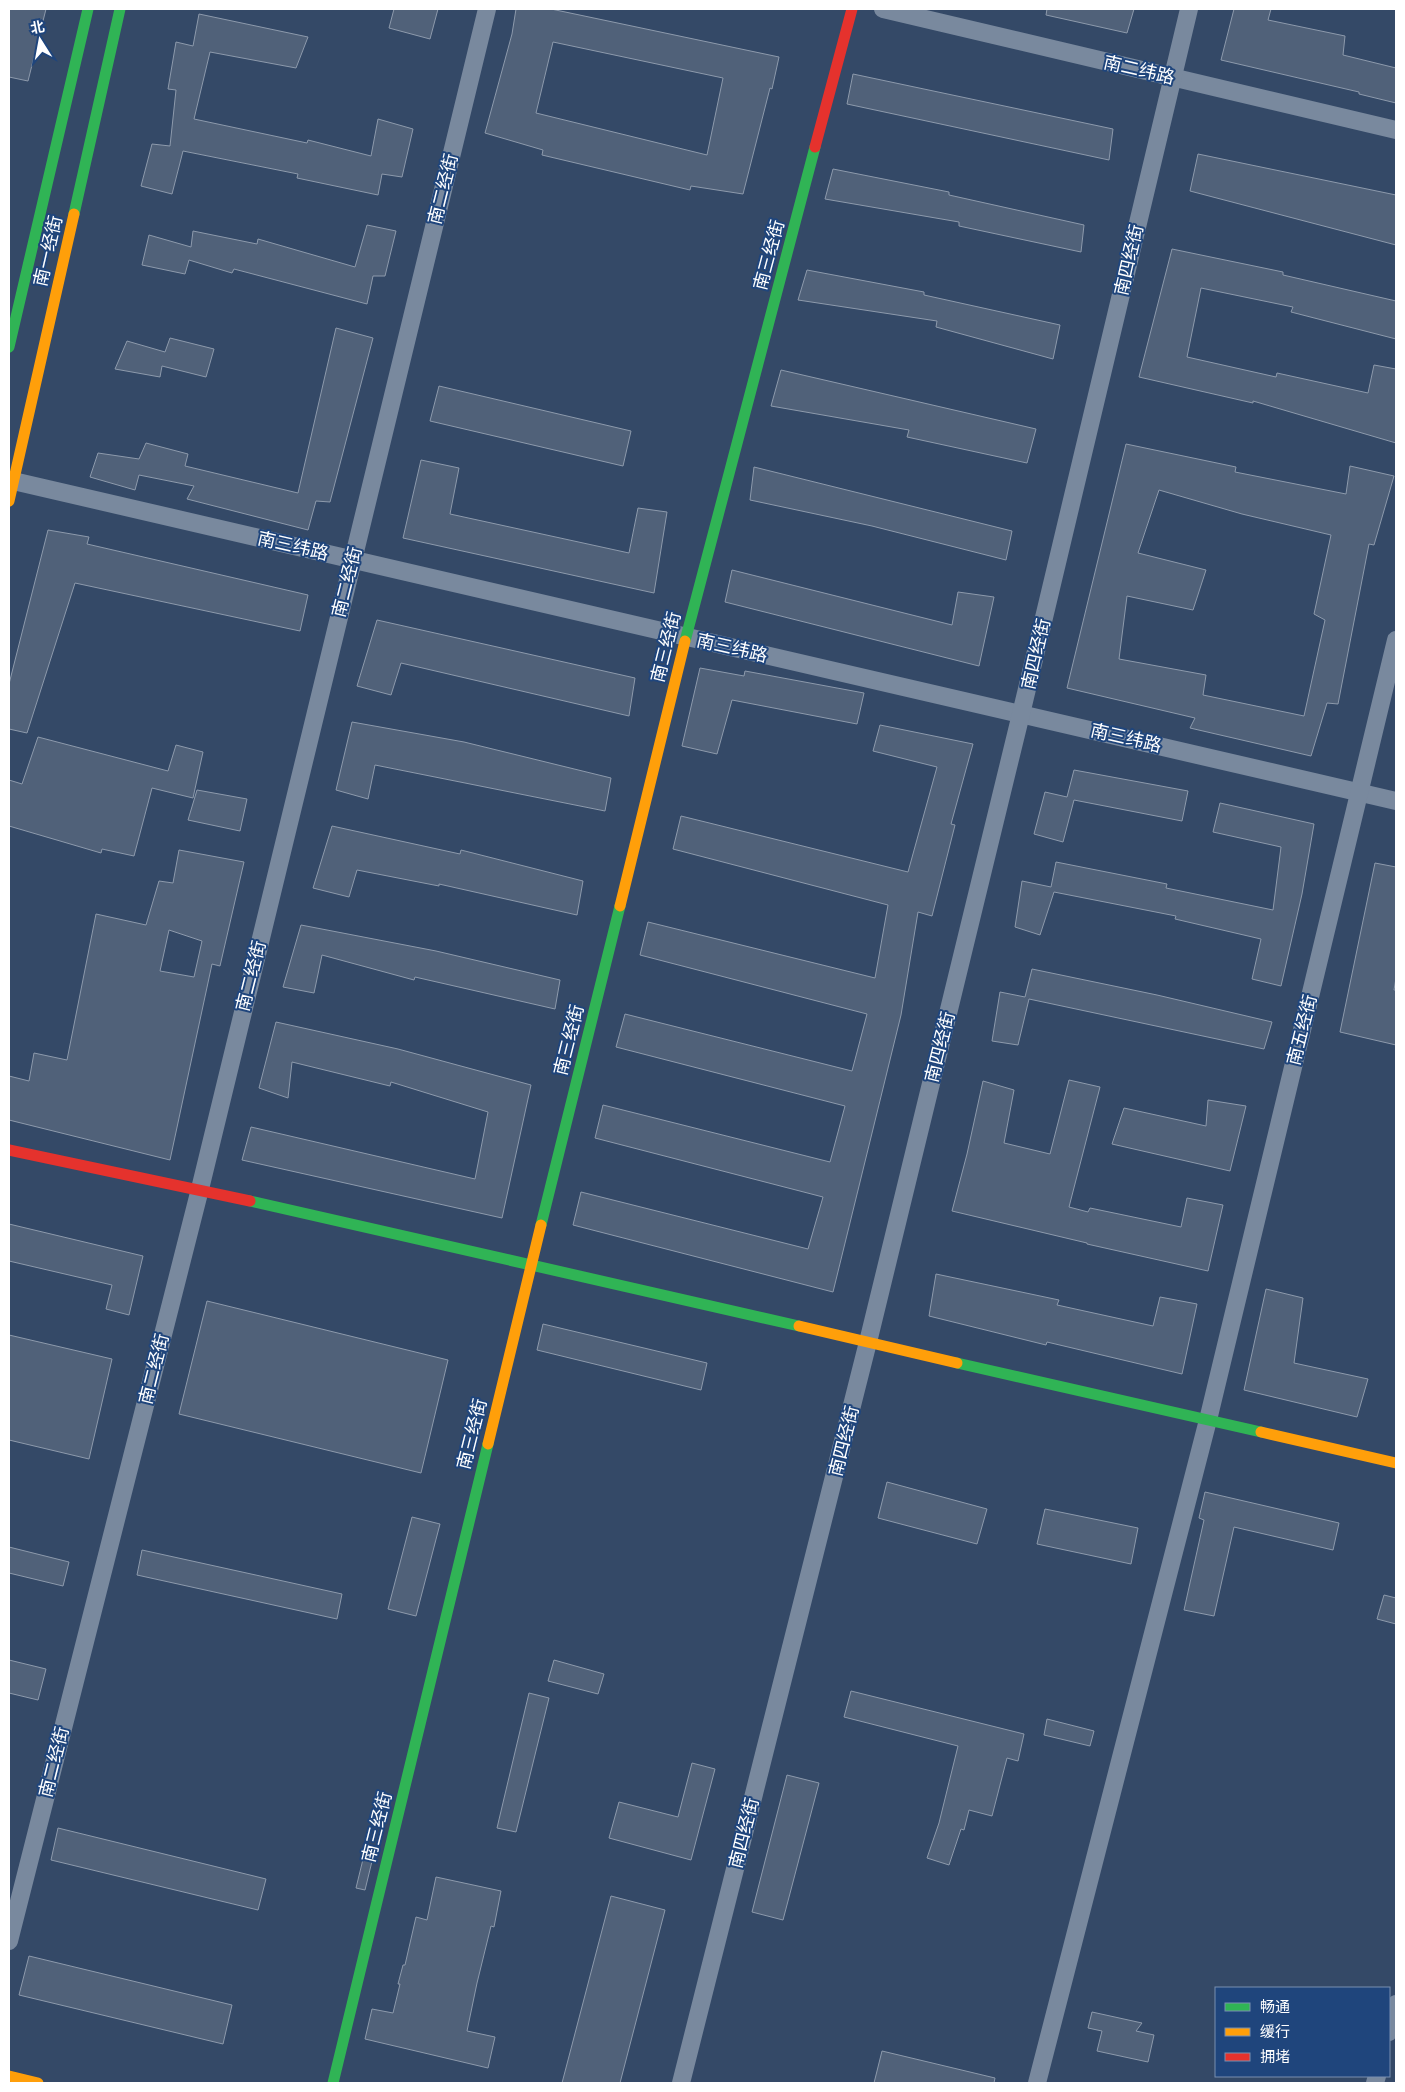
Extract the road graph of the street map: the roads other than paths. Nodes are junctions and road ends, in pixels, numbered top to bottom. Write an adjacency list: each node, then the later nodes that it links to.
1 (88, 9): 9 (main road, 南一经街)
2 (120, 9): 10 (main road, 南一经街)
3 (487, 9): 12 (street, 南二经街)
4 (852, 9): 13 (main road, 南三经街)
5 (883, 9): 7 (street, 南二纬路)
6 (1189, 9): 7 (street, 南四经街)
7 (1172, 78): 8 (street, 南二纬路); 15 (street, 南四经街)
8 (1396, 130)
9 (9, 347)
10 (11, 481): 11 (main road, 南一经街); 12 (street, 南三纬路)
11 (9, 501)
12 (353, 560): 13 (street, 南三纬路); 19 (street, 南二经街)
13 (686, 637): 15 (street, 南三纬路); 20 (main road, 南三经街)
14 (1396, 640): 16 (street, 南五经街)
15 (1021, 714): 16 (street, 南三纬路); 21 (street, 南四经街)
16 (1360, 792): 17 (street, 南三纬路); 22 (street, 南五经街)
17 (1396, 801)
18 (9, 1150): 19 (main road)
19 (200, 1189): 20 (main road); 24 (street, 南二经街)
20 (531, 1265): 21 (main road); 29 (main road, 南三经街)
21 (868, 1342): 22 (main road); 30 (street, 南四经街)
22 (1208, 1420): 23 (main road); 31 (street, 南五经街)
23 (1396, 1463)
24 (9, 1941)
25 (1396, 2004): 26 (street)
26 (1390, 2028)
27 (9, 2076): 28 (main road)
28 (38, 2083)
29 (333, 2083)
30 (681, 2083)
31 (1037, 2083)

